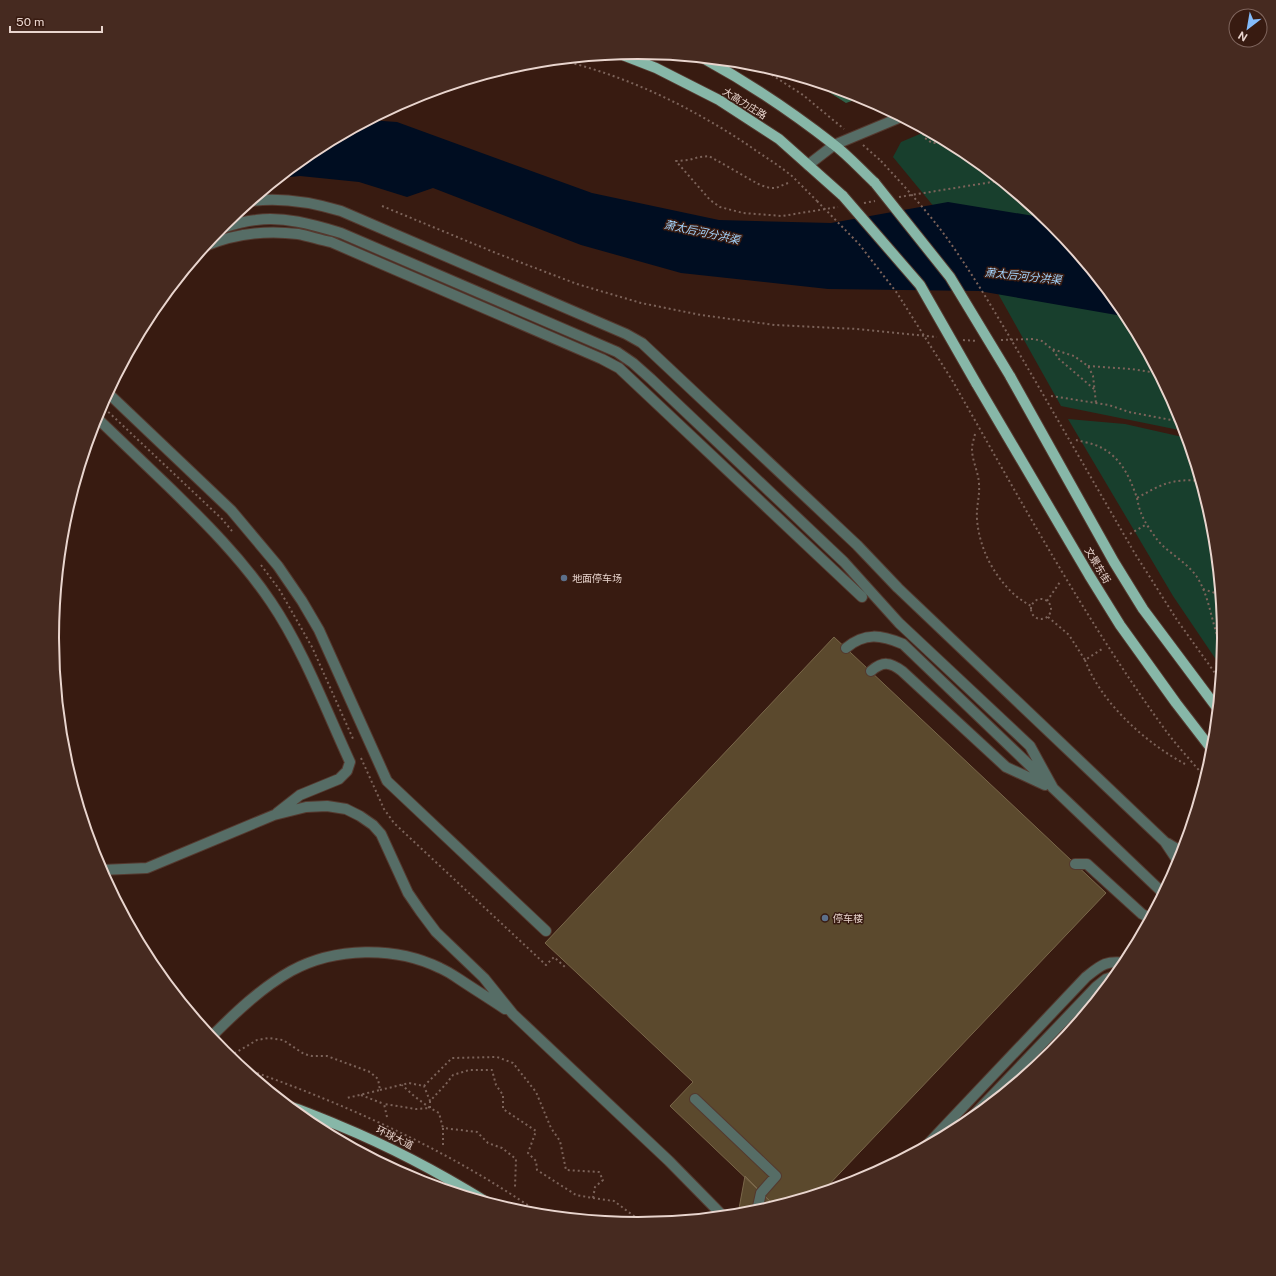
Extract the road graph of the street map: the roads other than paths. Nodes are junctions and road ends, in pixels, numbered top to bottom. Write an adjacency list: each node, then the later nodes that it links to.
1 (633, 59): 5 (main road, 大高力庄路)
2 (714, 64): 4 (main road, 大高力庄路)
3 (895, 120): 4 (street)
4 (834, 145): 5 (street); 6 (main road, 大高力庄路)
5 (808, 165): 7 (main road, 大高力庄路)
6 (876, 183): 16 (main road, 文景东街, bridge)
7 (843, 196): 17 (main road, 文景东街, bridge)
8 (260, 200): 20 (street)
9 (233, 225): 18 (street)
10 (216, 242): 13 (street)
11 (112, 397): 27 (street)
12 (101, 422): 19 (street)
13 (862, 597)
14 (846, 648): 18 (street)
15 (871, 671): 18 (street)
16 (1213, 703)
17 (1207, 743)
18 (1053, 788): 25 (street)
19 (274, 815): 24 (street); 30 (street)
20 (1165, 842): 21 (street); 22 (street)
21 (1177, 849)
22 (1174, 856)
23 (1075, 864): 26 (street)
24 (108, 870)
25 (1159, 889)
26 (1145, 916)
27 (546, 931)
28 (1117, 963): 35 (street)
29 (1104, 981): 32 (street)
30 (513, 1014): 31 (street); 38 (street)
31 (215, 1033)
32 (994, 1094)
33 (695, 1100): 37 (street)
34 (309, 1114): 36 (main road, 环球大道)
35 (940, 1131)
36 (469, 1191)
37 (759, 1204)
38 (718, 1211)

